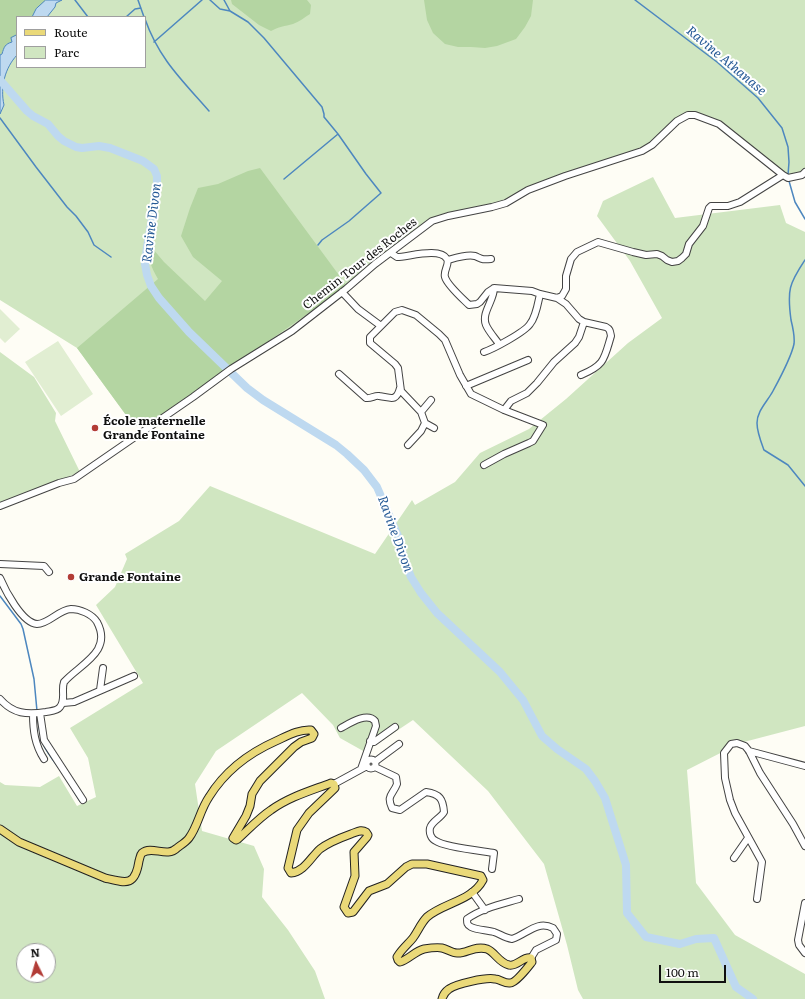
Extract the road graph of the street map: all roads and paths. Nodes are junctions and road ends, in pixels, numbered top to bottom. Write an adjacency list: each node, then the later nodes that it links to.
1 (805, 172): 2 (street)
2 (783, 175): 3 (street, Chemin Tour des Roches); 9 (street)
3 (391, 252): 5 (street); 7 (street, Chemin Tour des Roches)
4 (490, 259): 5 (street)
5 (448, 260): 6 (street)
6 (494, 288): 8 (street); 12 (street)
7 (342, 292): 11 (street); 26 (street, Chemin Tour des Roches)
8 (540, 294): 9 (street); 12 (street)
9 (557, 298): 10 (street)
10 (584, 322): 16 (street); 20 (street)
11 (381, 326): 17 (street); 18 (street)
12 (499, 344): 13 (street)
13 (484, 352)
14 (528, 360): 17 (street)
15 (339, 374): 18 (street)
16 (581, 375)
17 (466, 386): 20 (street)
18 (400, 388): 21 (street)
19 (431, 400): 21 (street)
20 (504, 410): 25 (street)
21 (421, 412): 22 (street)
22 (425, 423): 23 (street); 24 (street)
23 (434, 428)
24 (408, 445)
25 (484, 465)
26 (0, 506)
27 (0, 564): 28 (street)
28 (49, 572)
29 (0, 578): 34 (street)
30 (103, 668): 32 (street)
31 (134, 676): 32 (street)
32 (100, 690): 34 (street)
33 (0, 700): 36 (street)
34 (63, 703): 35 (street)
35 (40, 713): 36 (street); 47 (street)
36 (33, 714): 42 (street)
37 (395, 727): 39 (street)
38 (341, 728): 39 (street)
39 (370, 741): 45 (street)
40 (399, 744): 43 (street)
41 (749, 751): 44 (street); 49 (street); 50 (street)
42 (44, 759)
43 (375, 764): 45 (street); 52 (street)
44 (805, 766)
45 (361, 769): 46 (street)
46 (334, 784): 48 (main road); 53 (main road)
47 (83, 800)
48 (0, 829)
49 (748, 838): 51 (street); 55 (street)
50 (805, 846)
51 (734, 858)
52 (492, 868)
53 (472, 892): 57 (street); 59 (main road)
54 (519, 899): 57 (street)
55 (757, 899)
56 (805, 903): 58 (street)
57 (485, 910): 59 (street)
58 (805, 953)
59 (531, 958): 60 (main road)
60 (442, 999)

